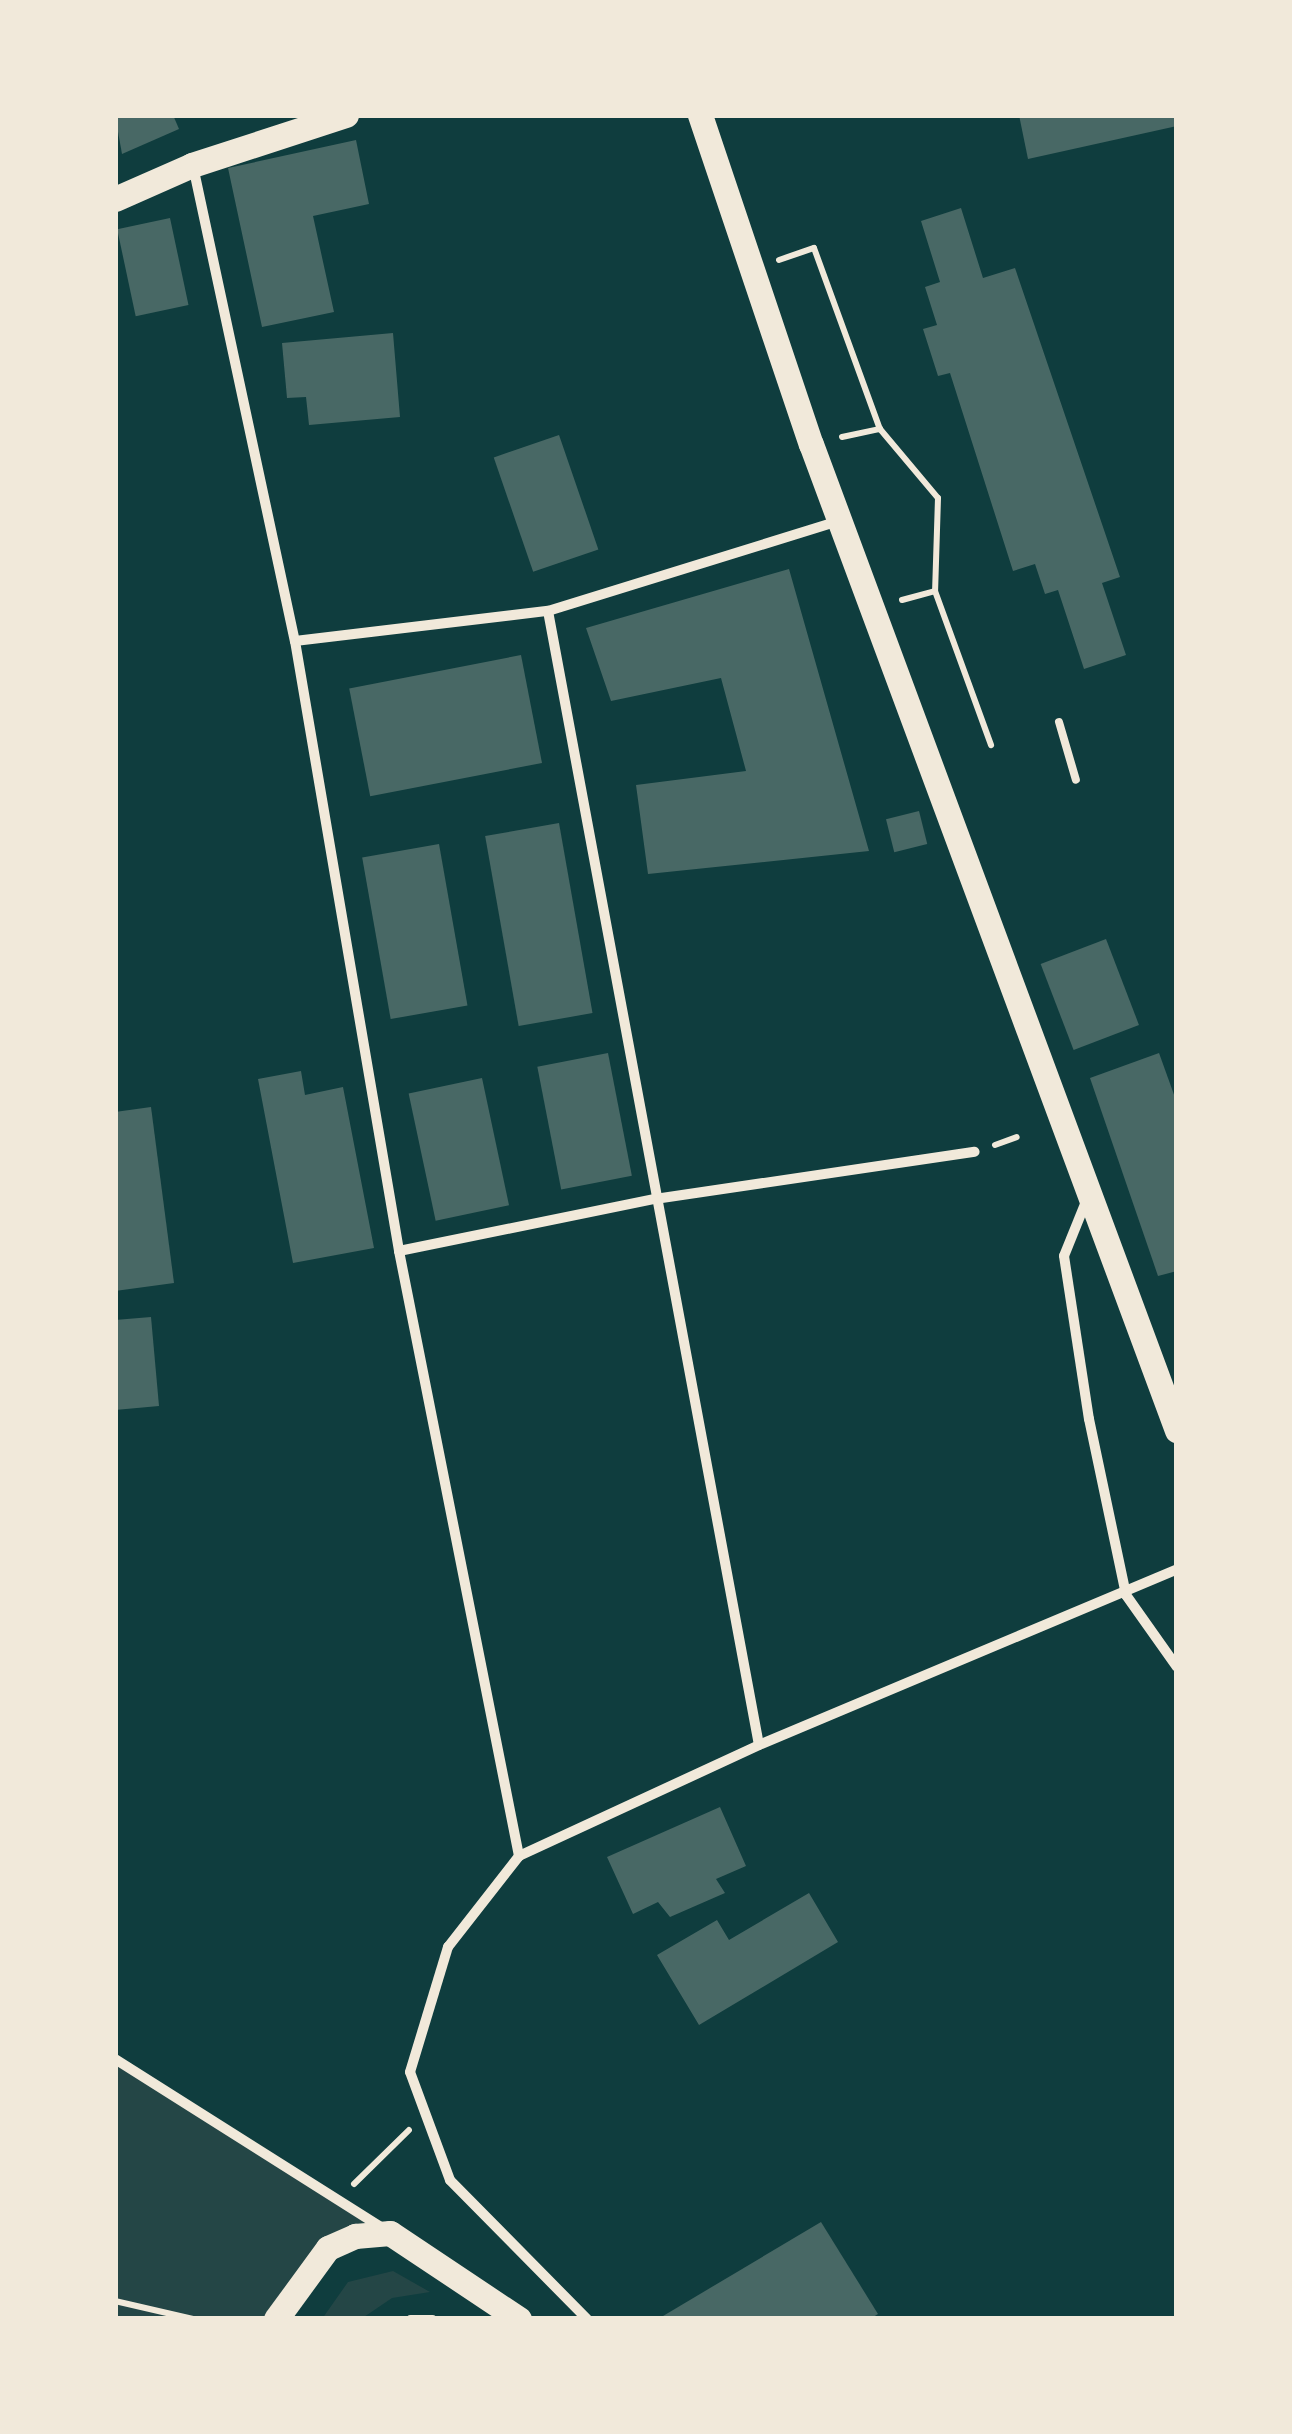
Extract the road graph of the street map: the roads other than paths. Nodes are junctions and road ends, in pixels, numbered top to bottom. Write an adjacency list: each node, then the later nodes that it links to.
1 (346, 115): 3 (main road)
2 (700, 115): 5 (main road)
3 (192, 165): 4 (main road); 7 (street)
4 (115, 199)
5 (840, 521): 6 (street); 11 (main road)
6 (548, 611): 7 (street); 12 (street)
7 (295, 641): 13 (street)
8 (1060, 722): 9 (lane)
9 (1076, 780)
10 (975, 1152): 12 (street)
11 (1089, 1193): 14 (main road); 16 (street)
12 (655, 1200): 13 (street); 18 (street)
13 (399, 1251): 19 (street)
14 (1177, 1430)
15 (1177, 1569): 16 (street)
16 (1126, 1595): 17 (street); 18 (street)
17 (1177, 1667)
18 (759, 1746): 19 (street)
19 (519, 1856): 26 (street)
20 (115, 2059): 21 (street)
21 (390, 2234): 22 (main road); 25 (main road)
22 (276, 2319)
23 (410, 2319): 24 (street)
24 (432, 2319)
25 (519, 2319)
26 (587, 2319)

